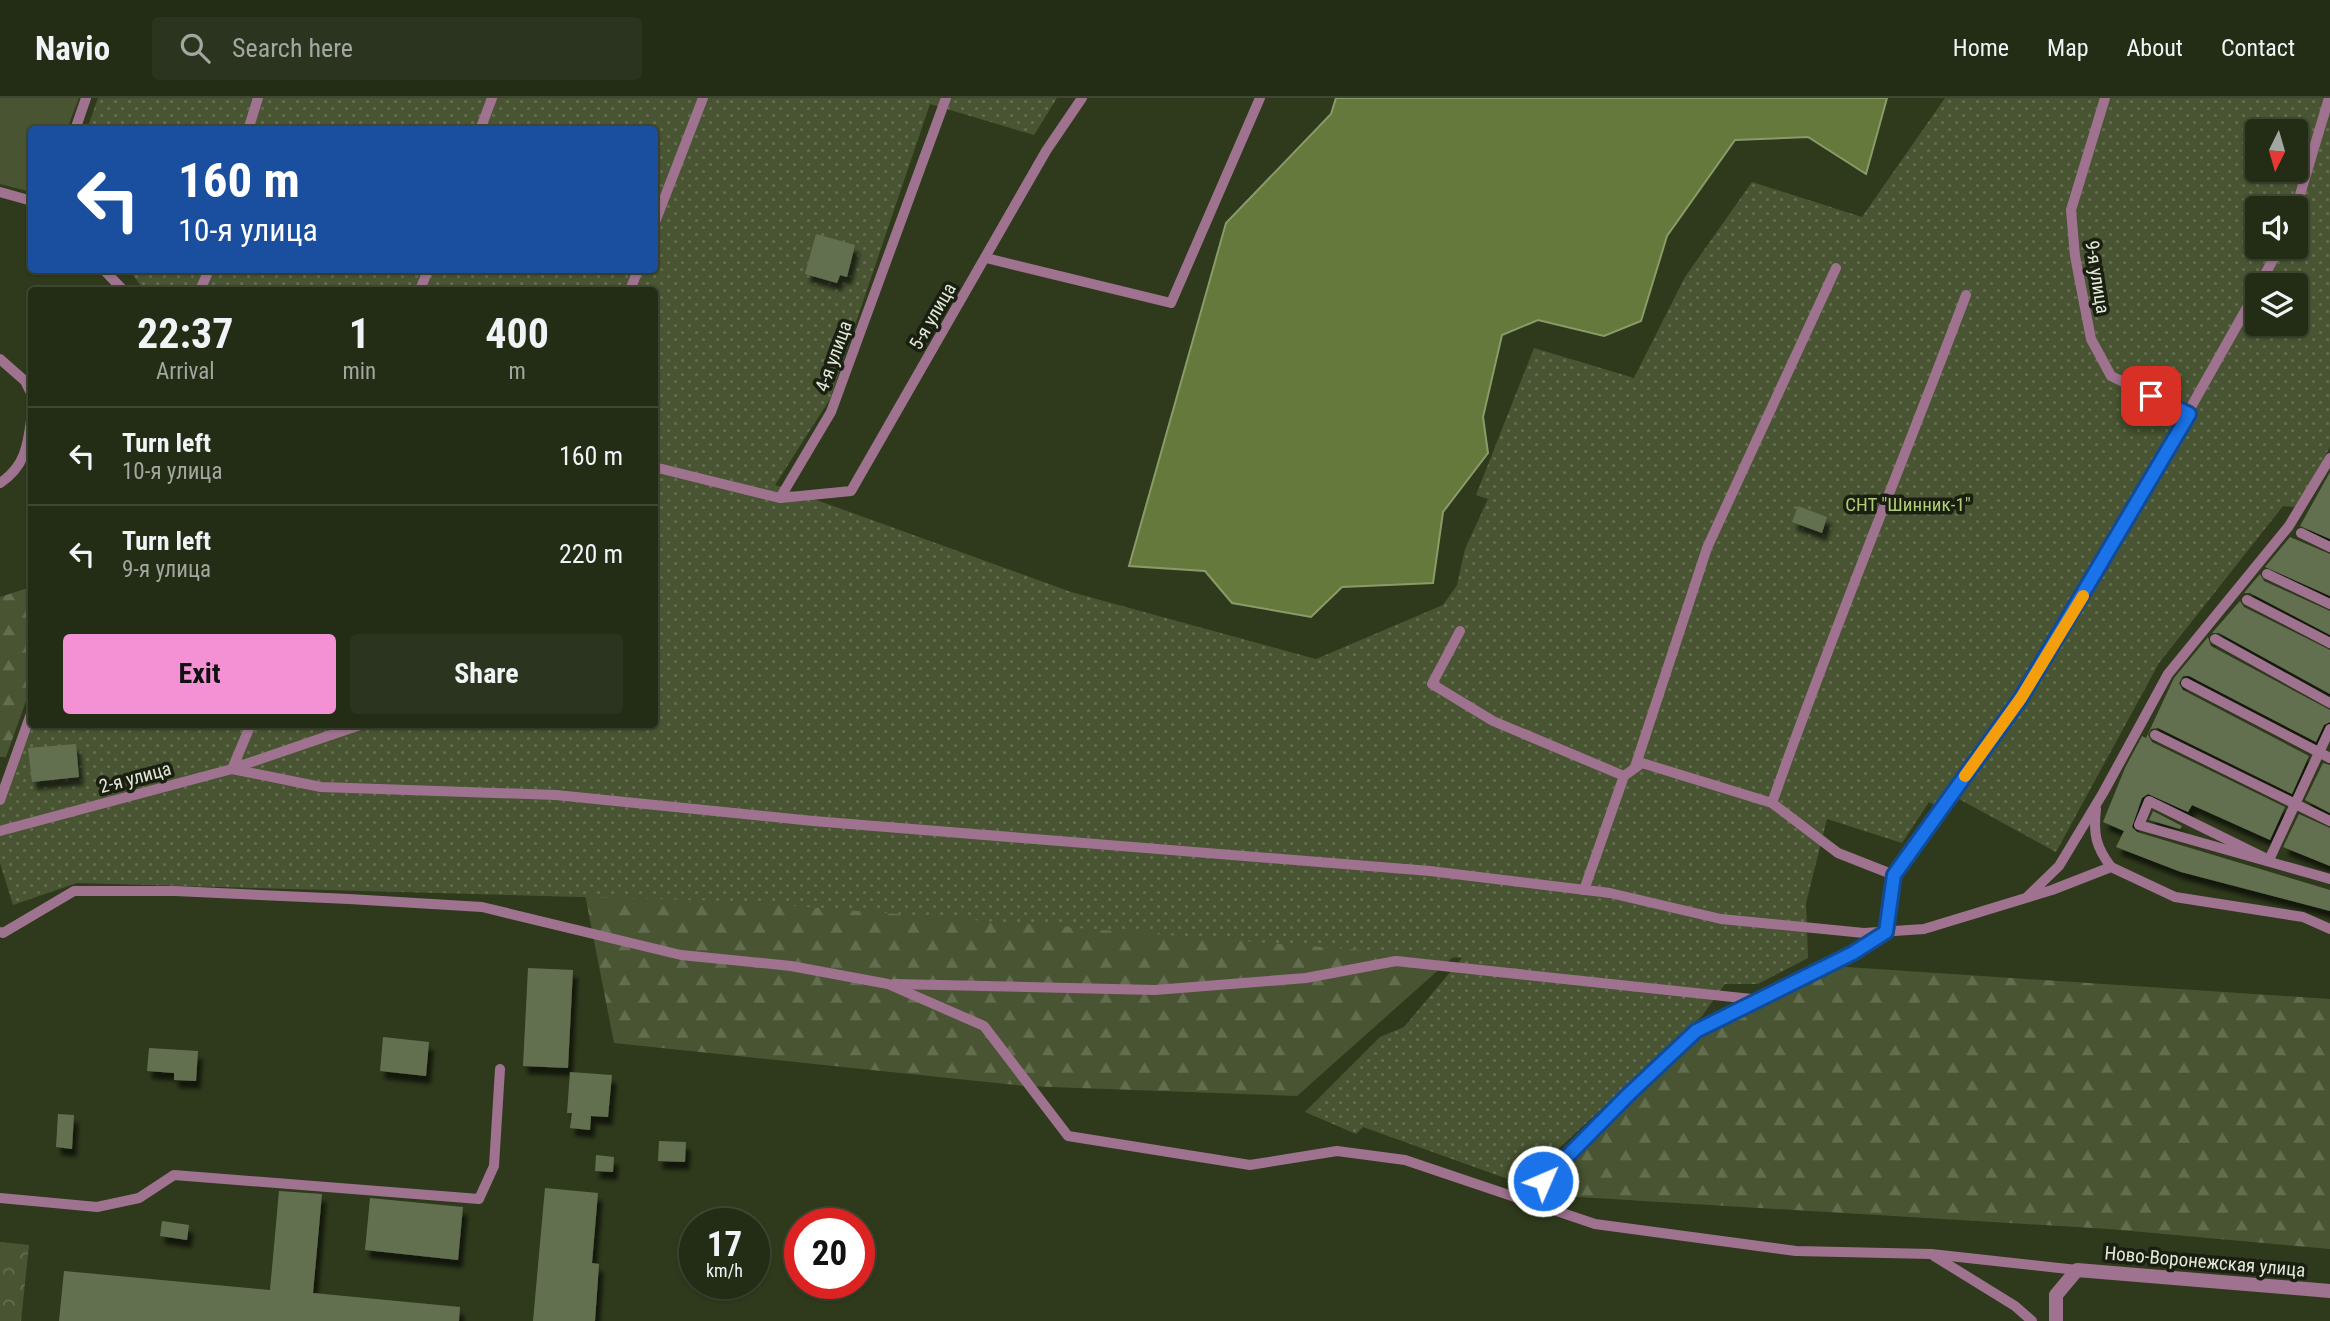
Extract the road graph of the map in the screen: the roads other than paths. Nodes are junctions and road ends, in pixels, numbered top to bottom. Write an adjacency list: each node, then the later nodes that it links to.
1 (86, 98): 10 (lane)
2 (258, 98): 11 (lane)
3 (492, 98): 12 (lane)
4 (703, 98): 16 (lane)
5 (946, 98): 30 (lane, 4-я улица)
6 (1082, 98): 17 (lane, 5-я улица)
7 (1260, 98): 17 (lane)
8 (2105, 98): 25 (lane, 9-я улица)
9 (2329, 98): 14 (lane)
10 (76, 126)
11 (248, 126)
12 (482, 126)
13 (0, 192): 15 (lane)
14 (2299, 196)
15 (28, 200)
16 (658, 215)
17 (986, 258): 30 (lane, 5-я улица)
18 (1836, 268): 48 (lane)
19 (107, 273): 20 (lane)
20 (120, 287)
21 (1966, 295): 53 (lane)
22 (2245, 311): 25 (lane)
23 (0, 359): 24 (lane)
24 (28, 387)
25 (2189, 414): 59 (lane)
26 (28, 440): 29 (lane)
27 (2330, 458): 54 (lane)
28 (658, 468): 30 (lane)
29 (0, 483)
30 (780, 498)
31 (2301, 533): 32 (lane)
32 (2330, 547)
33 (2266, 574): 35 (lane)
34 (2247, 600): 38 (lane)
35 (2330, 604)
36 (1460, 631): 50 (lane)
37 (2214, 639): 40 (lane)
38 (2330, 643)
39 (2186, 683): 46 (lane)
40 (2330, 703)
41 (28, 721): 51 (lane)
42 (249, 728): 49 (lane)
43 (351, 728): 49 (lane, 2-я улица)
44 (2330, 729): 46 (lane)
45 (2155, 735): 52 (lane)
46 (2318, 752): 47 (lane); 52 (lane)
47 (2330, 758)
48 (1635, 768): 50 (lane); 53 (lane)
49 (232, 769): 56 (lane, 2-я улица); 61 (lane)
50 (1624, 776): 61 (lane)
51 (0, 800)
52 (2294, 802): 55 (lane); 57 (lane)
53 (1772, 803): 59 (lane)
54 (2097, 804): 58 (lane); 62 (lane)
55 (2330, 821)
56 (0, 831)
57 (2269, 860): 57 (lane); 60 (lane)
58 (2111, 867): 62 (lane); 63 (lane)
59 (1894, 875): 65 (lane)
60 (2330, 879)
61 (1584, 890): 65 (lane)
62 (2027, 897): 65 (lane)
63 (2330, 929)
64 (0, 932): 66 (lane)
65 (1886, 932): 67 (lane)
66 (888, 984): 67 (lane); 70 (lane)
67 (1761, 1000): 70 (lane)
68 (500, 1069): 69 (lane)
69 (0, 1199)
70 (1524, 1200): 71 (lane)
71 (1931, 1254): 72 (lane); 74 (lane)
72 (2077, 1269): 73 (street, Ново-Воронежская улица); 75 (street)
73 (2330, 1291)
74 (2032, 1321)
75 (2056, 1321)

